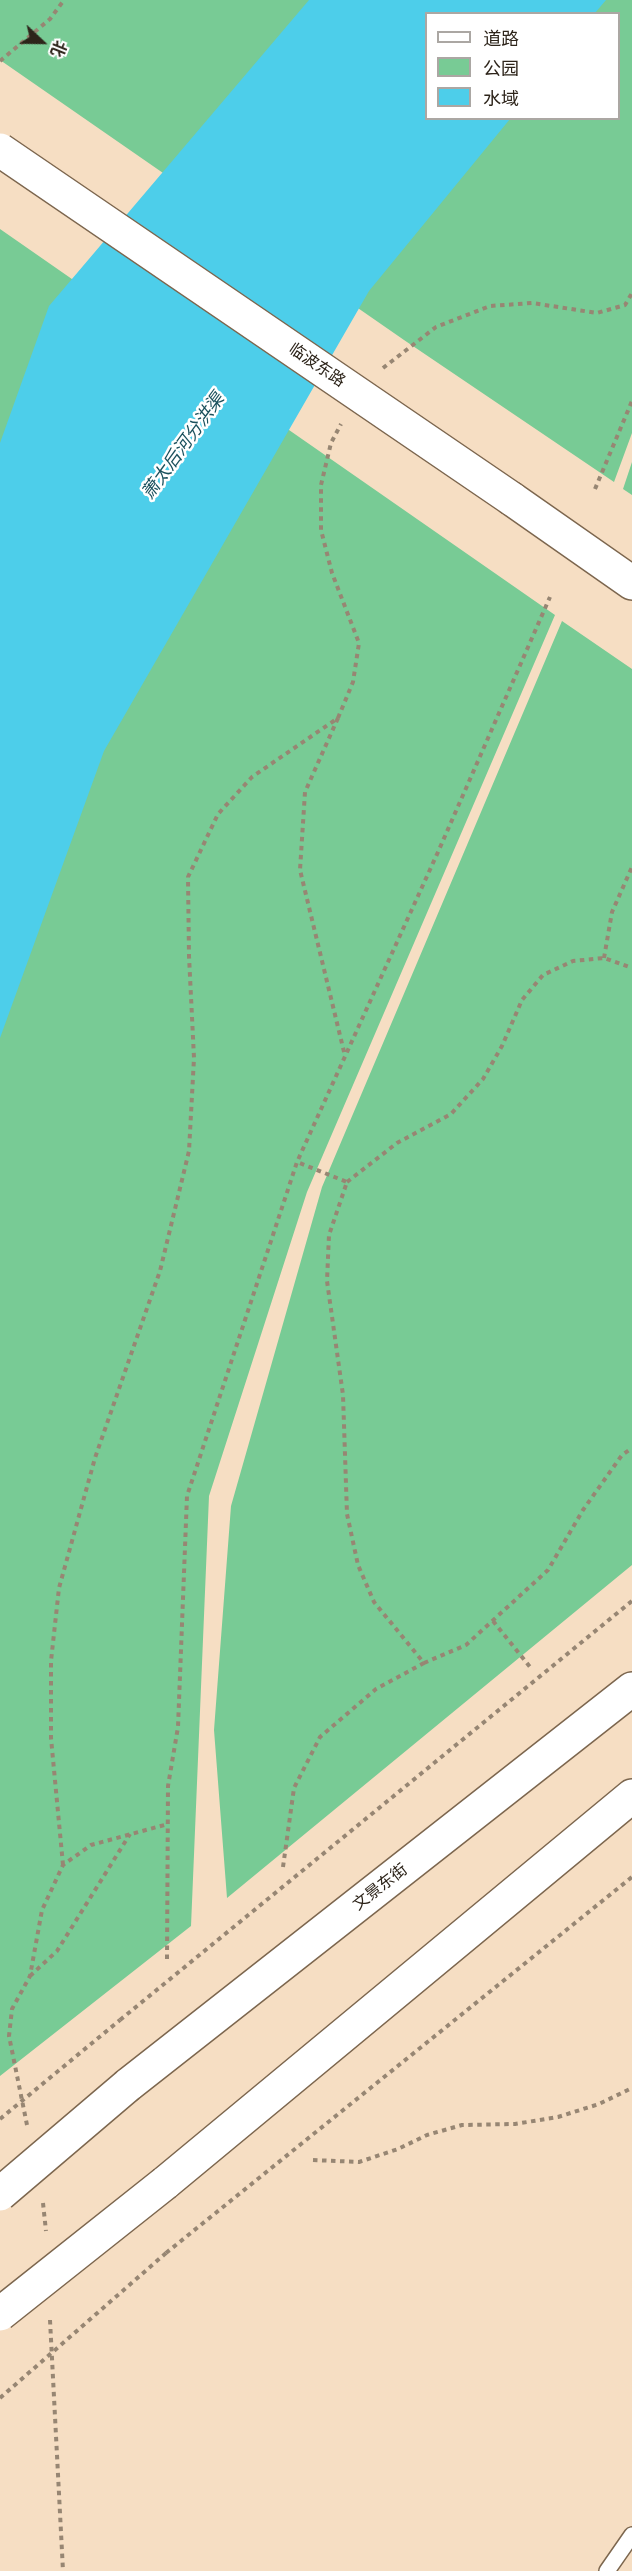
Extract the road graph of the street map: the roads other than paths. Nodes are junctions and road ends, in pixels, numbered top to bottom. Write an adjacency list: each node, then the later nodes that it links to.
1 (0, 150): 2 (main road, 临波东路, bridge)
2 (632, 583)
3 (632, 1689): 5 (main road, 文景东街, bridge)
4 (632, 1796): 6 (main road, bridge)
5 (0, 2194)
6 (0, 2314)
7 (632, 2535): 8 (lane)
8 (607, 2571)

